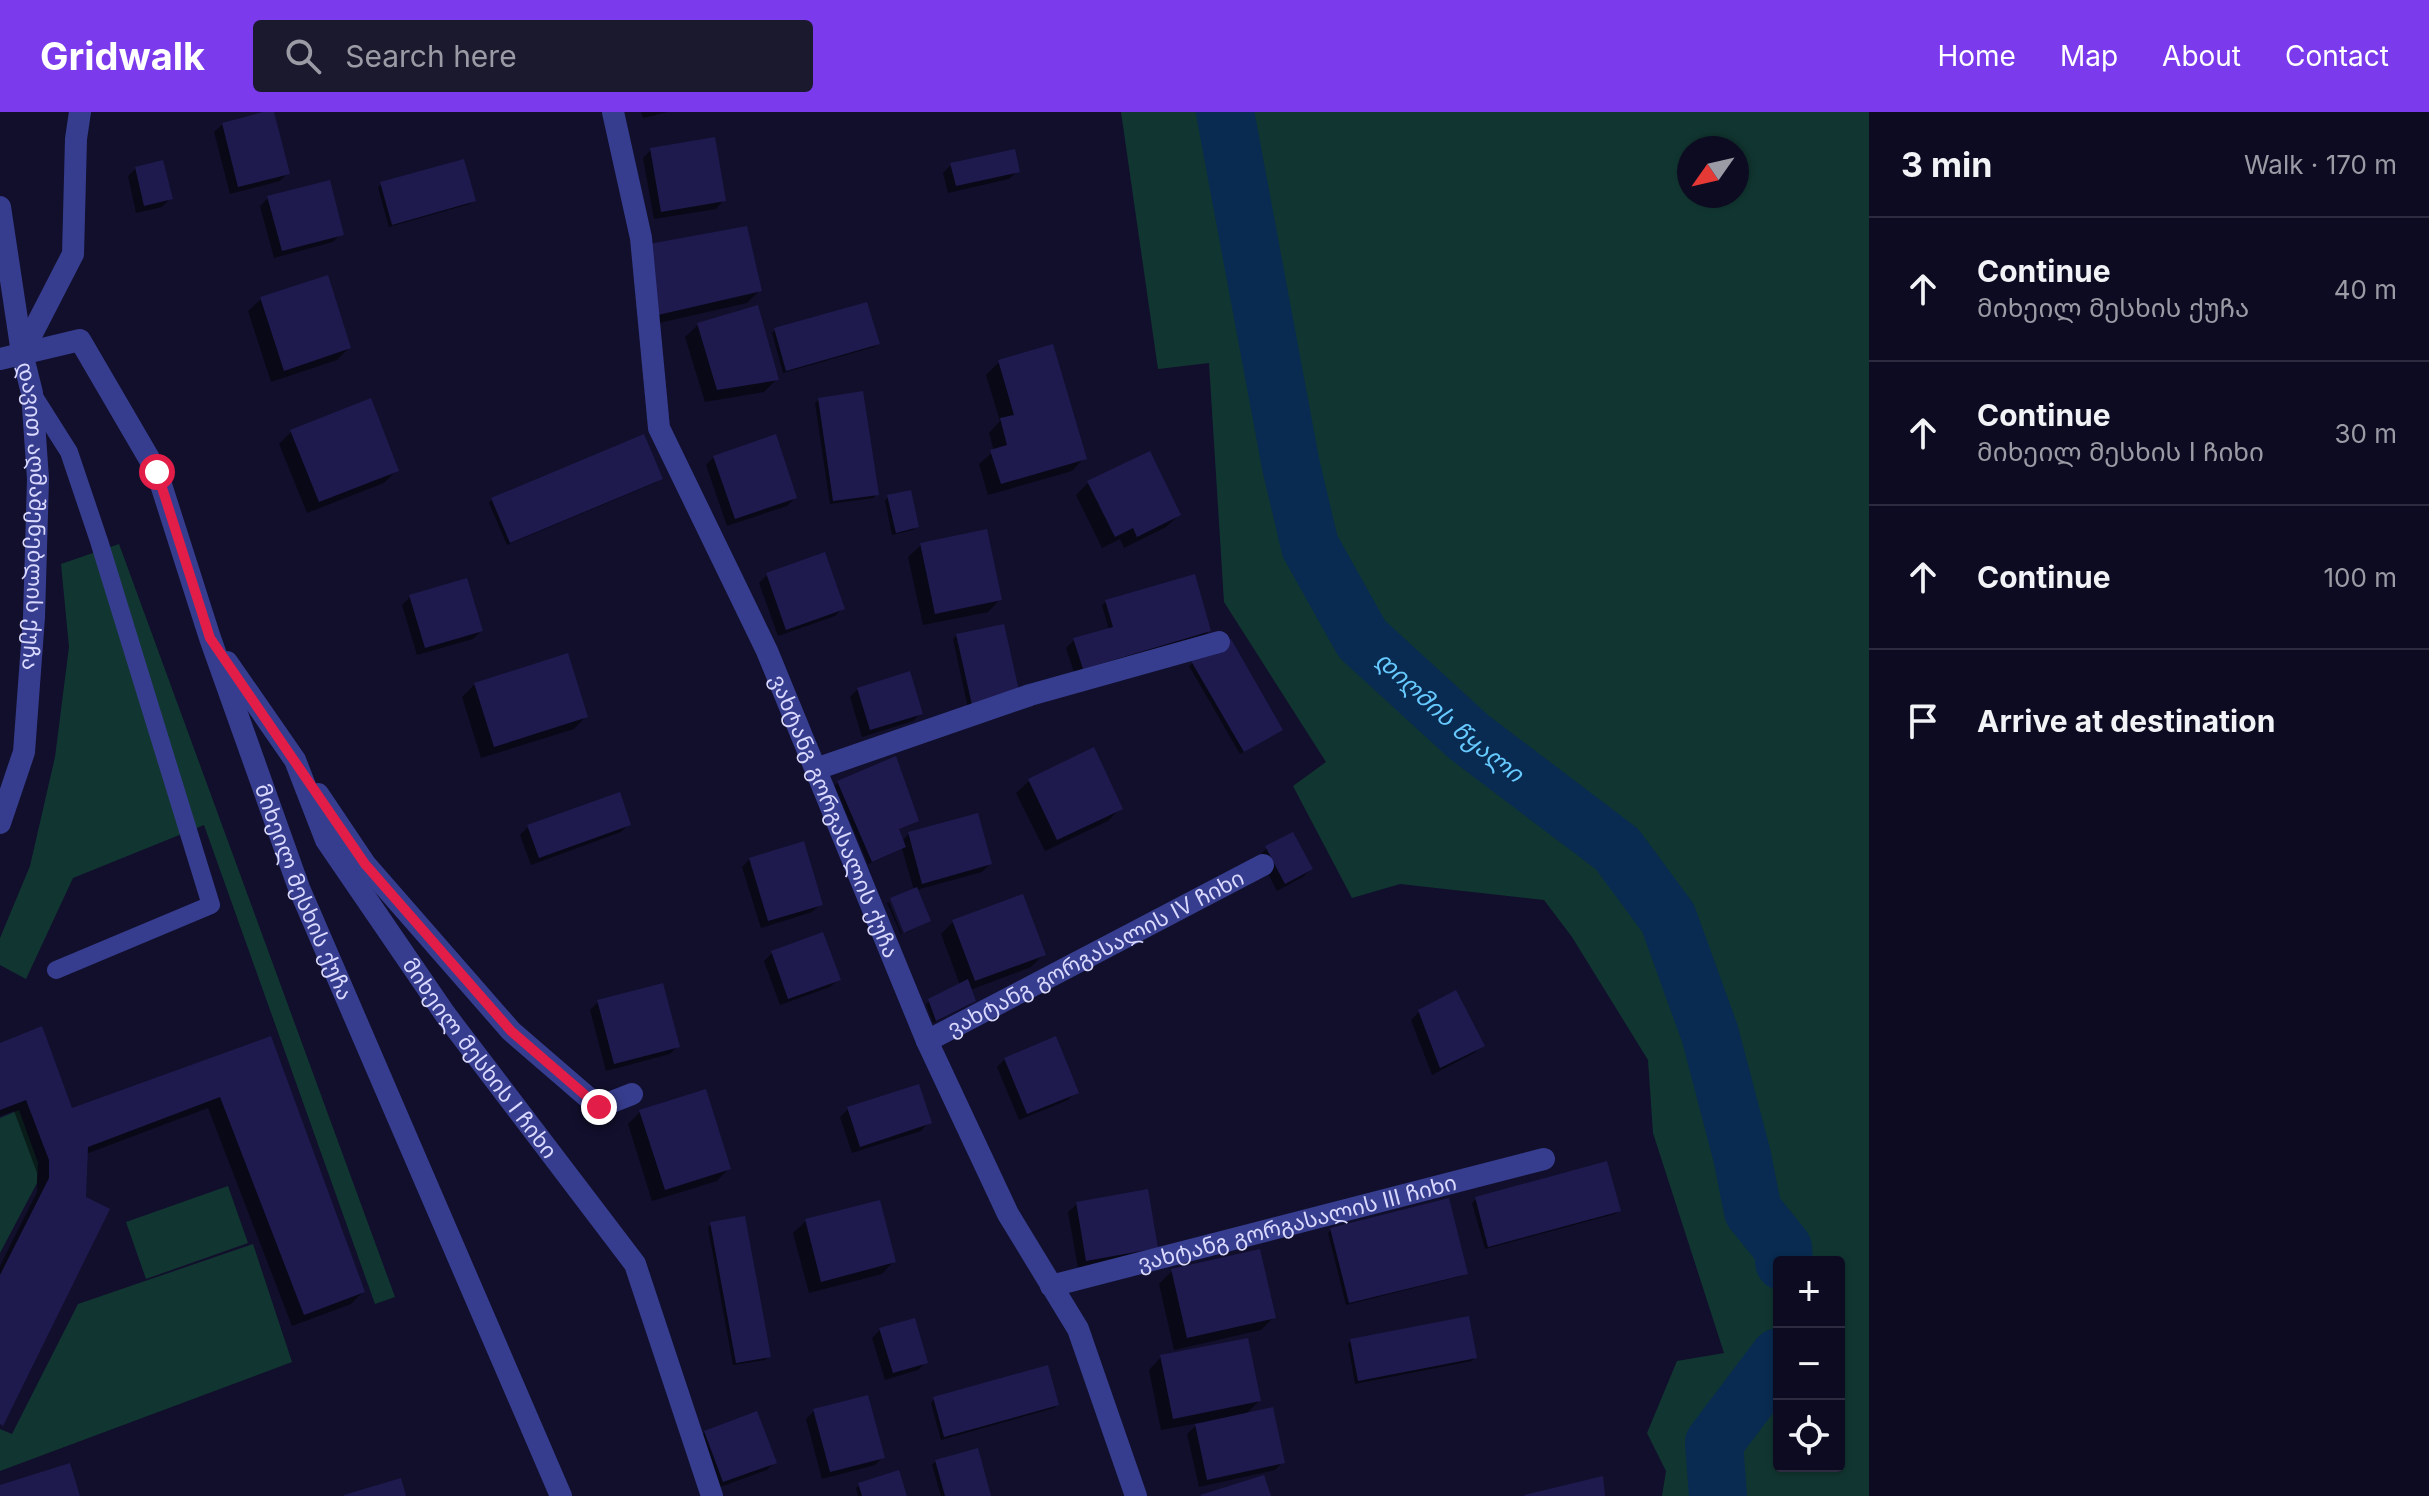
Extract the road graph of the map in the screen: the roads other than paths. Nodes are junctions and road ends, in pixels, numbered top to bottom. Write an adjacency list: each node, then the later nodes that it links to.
1 (80, 112): 4 (street)
2 (613, 112): 9 (street, ვახტანგ გორგასალის ქუჩა)
3 (0, 207): 4 (street, დავით აღმაშენებლის ქუჩა)
4 (11, 356): 5 (street, დავით აღმაშენებლის ქუჩა); 6 (street, მიხეილ მესხის ქუჩა)
5 (32, 393): 10 (street, დავით აღმაშენებლის ქუჩა); 12 (lane)
6 (210, 638): 8 (street, მიხეილ მესხის I ჩიხი); 17 (street, მიხეილ მესხის ქუჩა)
7 (1219, 642): 9 (street)
8 (295, 760): 14 (street); 18 (street, მიხეილ მესხის I ჩიხი)
9 (816, 769): 13 (street, ვახტანგ გორგასალის ქუჩა)
10 (0, 823)
11 (1263, 865): 13 (street, ვახტანგ გორგასალის IV ჩიხი)
12 (56, 970)
13 (927, 1041): 16 (street, ვახტანგ გორგასალის ქუჩა)
14 (632, 1094)
15 (1544, 1159): 16 (street, ვახტანგ გორგასალის III ჩიხი)
16 (1051, 1286): 19 (street, ვახტანგ გორგასალის ქუჩა)
17 (561, 1496)
18 (712, 1496)
19 (1136, 1496)

